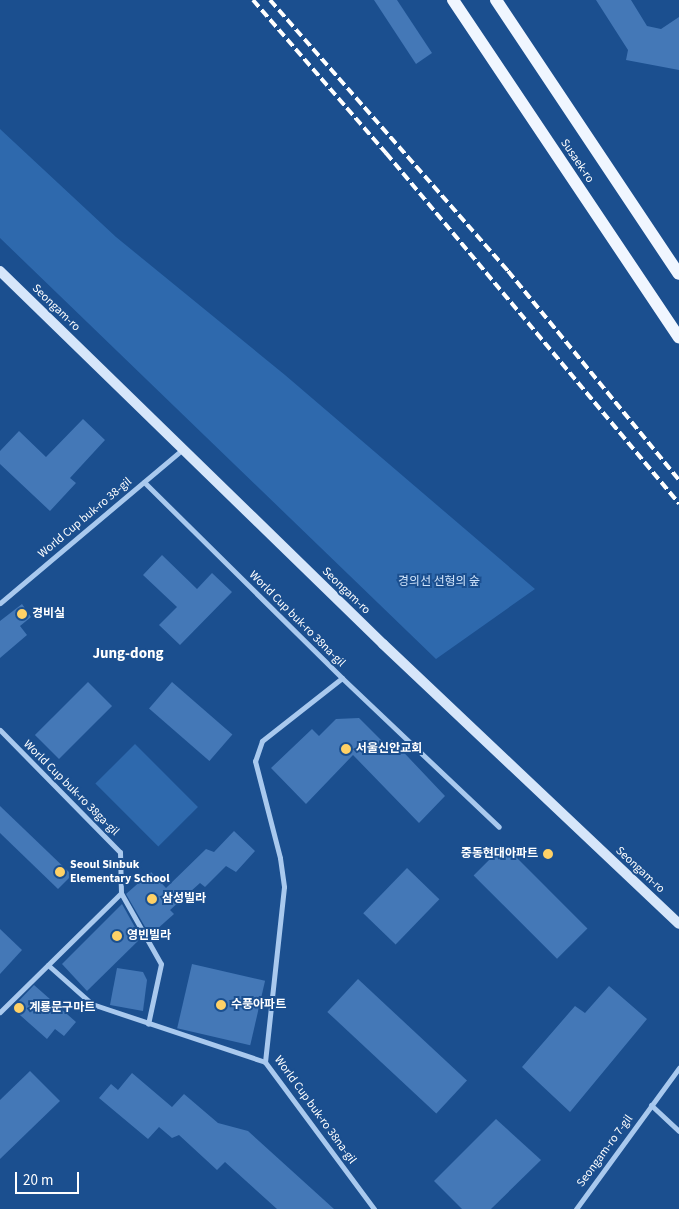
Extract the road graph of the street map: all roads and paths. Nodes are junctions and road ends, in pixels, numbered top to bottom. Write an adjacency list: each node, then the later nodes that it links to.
1 (453, 0): 5 (main road, Susaek-ro)
2 (496, 0): 4 (main road, Susaek-ro)
3 (0, 271): 6 (main road, Seongam-ro)
4 (679, 274)
5 (679, 337)
6 (183, 449): 7 (street, World Cup buk-ro 38-gil); 13 (main road, Seongam-ro)
7 (144, 482): 8 (street, World Cup buk-ro 38-gil); 9 (street, World Cup buk-ro 38na-gil)
8 (0, 603)
9 (342, 678): 11 (street); 17 (street, World Cup buk-ro 38na-gil)
10 (0, 730): 12 (street, World Cup buk-ro 38ga-gil)
11 (499, 827)
12 (121, 893): 14 (street); 16 (street, World Cup buk-ro 38ga-gil)
13 (679, 924)
14 (48, 965): 15 (street); 16 (street)
15 (0, 1012)
16 (148, 1024): 17 (street)
17 (265, 1062): 21 (street, World Cup buk-ro 38na-gil)
18 (679, 1068): 19 (street, Seongam-ro 7-gil)
19 (651, 1105): 20 (street); 22 (street, Seongam-ro 7-gil)
20 (679, 1131)
21 (374, 1209)
22 (576, 1209)

